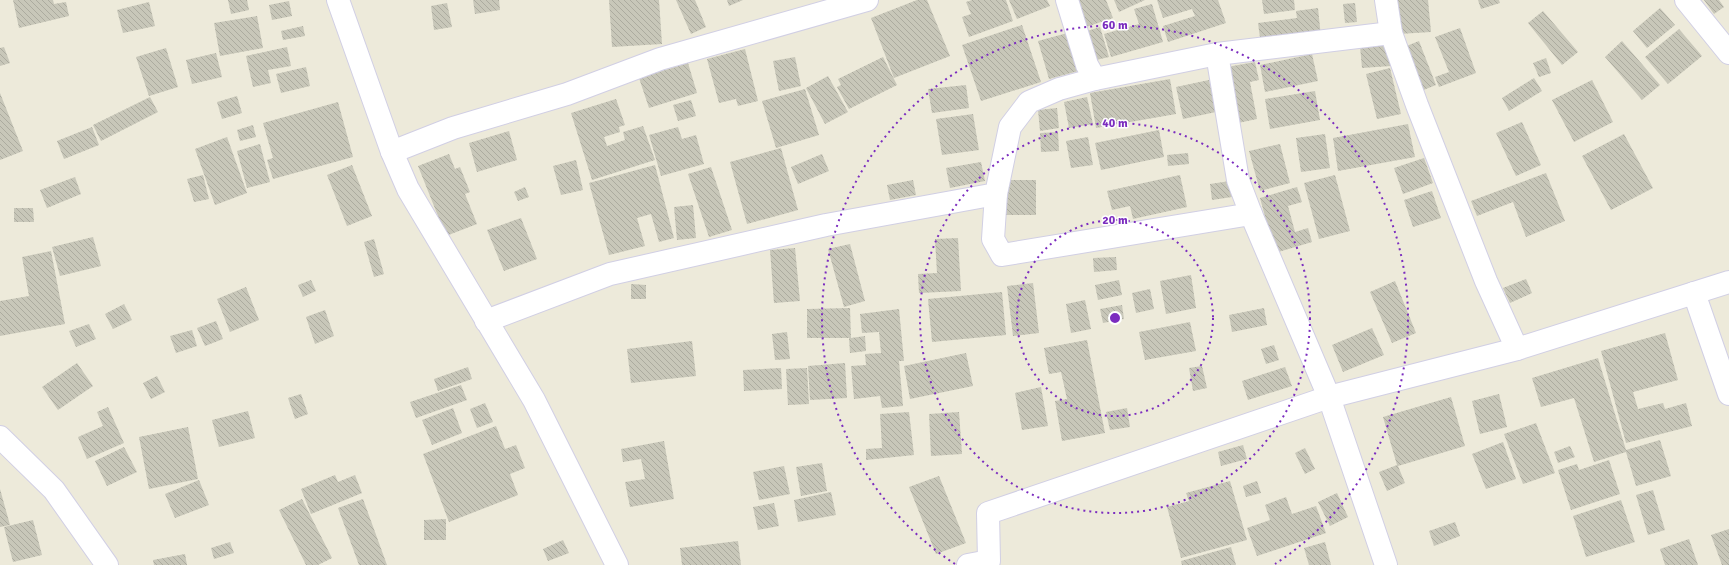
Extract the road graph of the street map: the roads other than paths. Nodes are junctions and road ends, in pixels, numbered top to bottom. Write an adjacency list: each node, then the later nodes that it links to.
1 (338, 0): 10 (street)
2 (867, 0): 10 (street)
3 (1067, 0): 9 (street)
4 (1386, 0): 6 (street)
5 (1686, 0): 7 (street)
6 (1391, 33): 8 (street); 16 (street)
7 (1729, 53)
8 (1217, 54): 9 (street); 12 (street)
9 (1095, 79): 11 (street)
10 (392, 152): 15 (street)
11 (996, 194): 12 (street); 15 (street)
12 (1251, 214): 18 (street)
13 (1729, 282): 14 (street)
14 (1694, 293): 16 (street); 17 (street)
15 (486, 321): 22 (street)
16 (1518, 349): 18 (street)
17 (1729, 394)
18 (1329, 397): 20 (street); 24 (street)
19 (0, 437): 21 (street)
20 (990, 563): 23 (street)
21 (107, 565)
22 (617, 565)
23 (968, 565)
24 (1386, 565)

